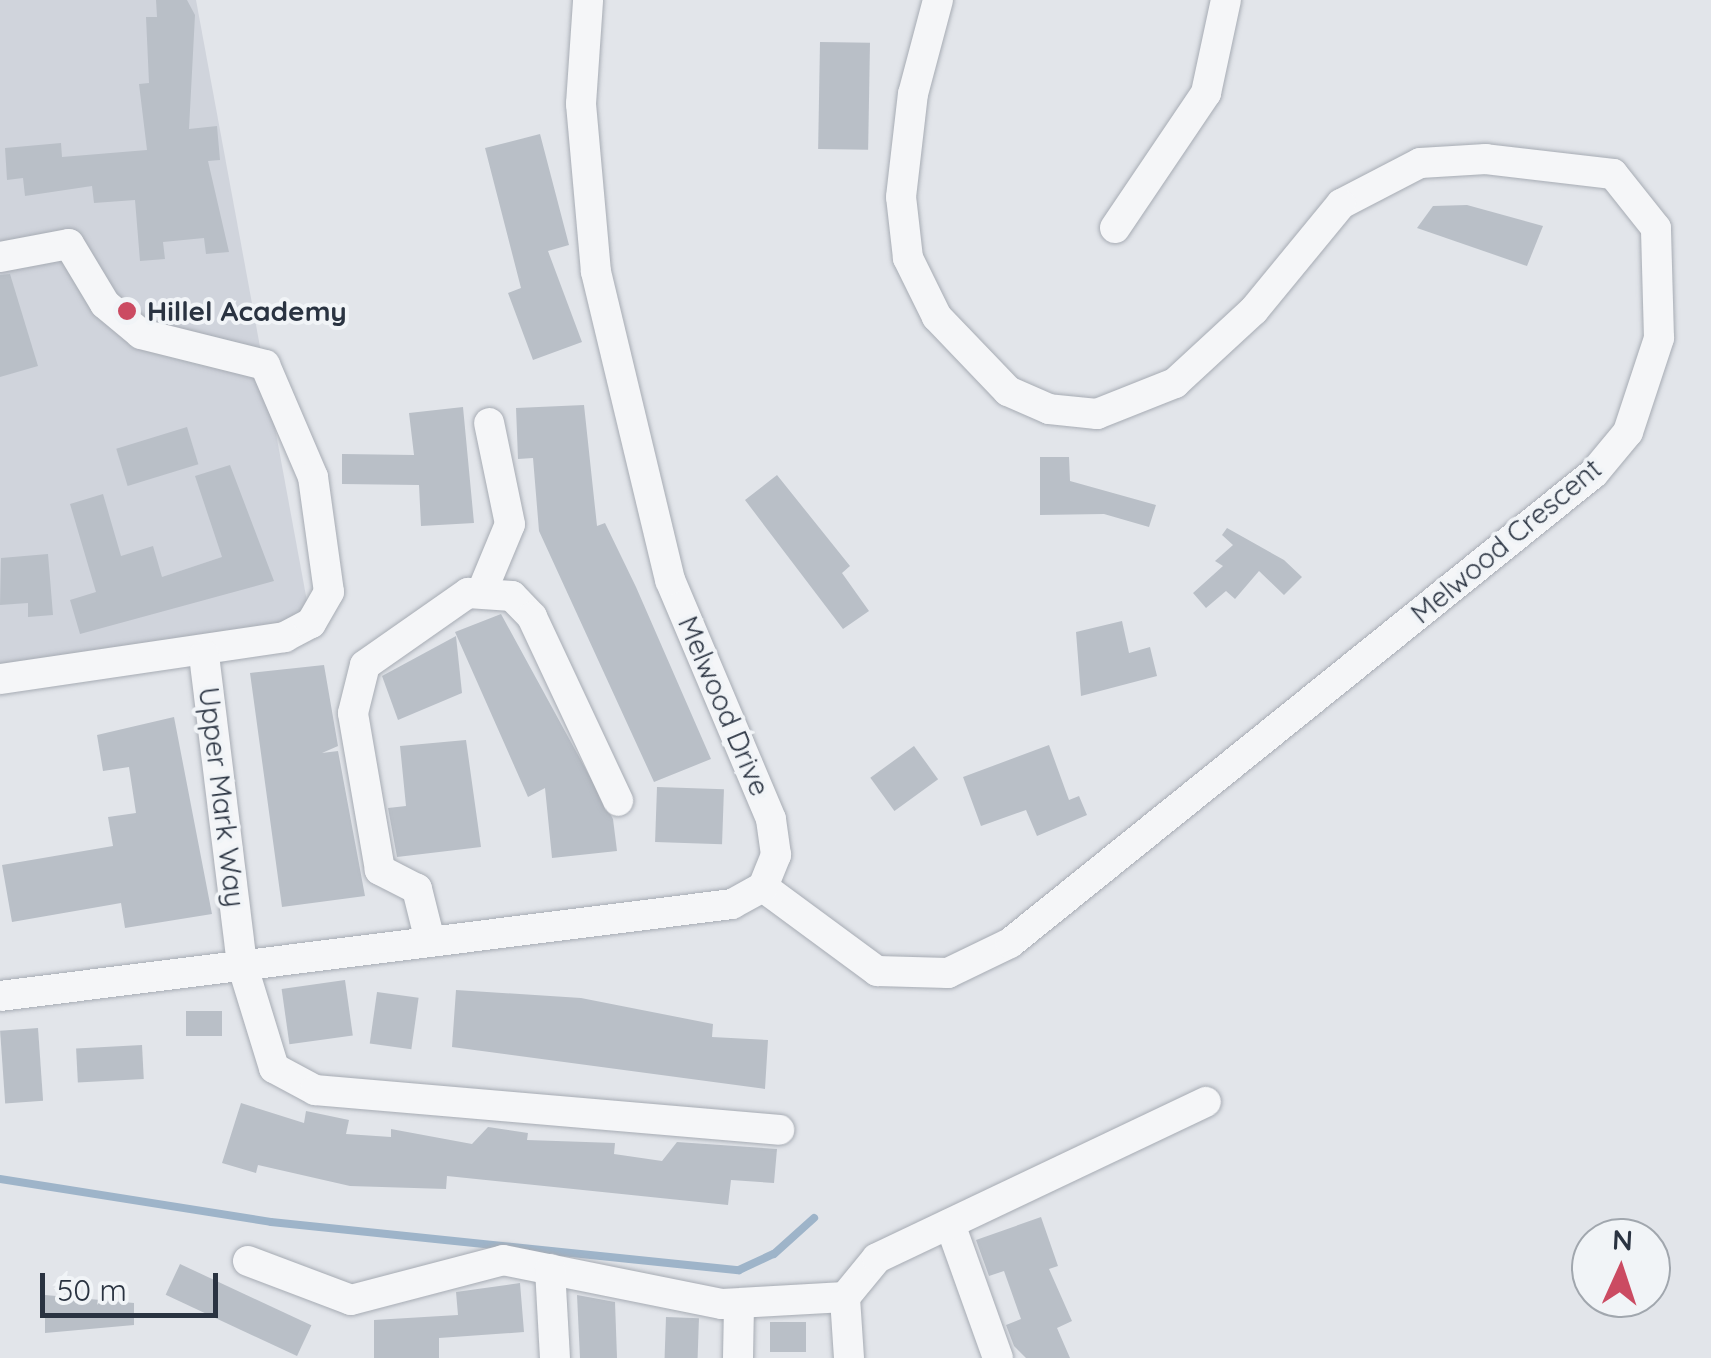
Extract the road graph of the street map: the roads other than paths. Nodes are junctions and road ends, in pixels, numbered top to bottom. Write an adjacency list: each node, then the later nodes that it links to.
1 (588, 0): 11 (street, Melwood Drive)
2 (938, 0): 11 (street, Melwood Crescent)
3 (1226, 0): 4 (street)
4 (1115, 228)
5 (0, 257): 8 (street)
6 (489, 423): 7 (street)
7 (483, 589): 10 (street); 12 (street)
8 (204, 655): 9 (street, Upper Mark Way); 13 (street, Upper Mark Way)
9 (0, 679)
10 (618, 801)
11 (763, 887): 12 (street)
12 (430, 941): 13 (street)
13 (242, 964): 14 (street); 16 (street, Upper Mark Way)
14 (0, 996)
15 (1206, 1102): 17 (street)
16 (780, 1130)
17 (950, 1224): 20 (street); 25 (street)
18 (248, 1261): 19 (street)
19 (550, 1269): 21 (street); 22 (street)
20 (845, 1296): 21 (street); 24 (street)
21 (739, 1304): 23 (street)
22 (555, 1358)
23 (738, 1358)
24 (850, 1358)
25 (998, 1358)

